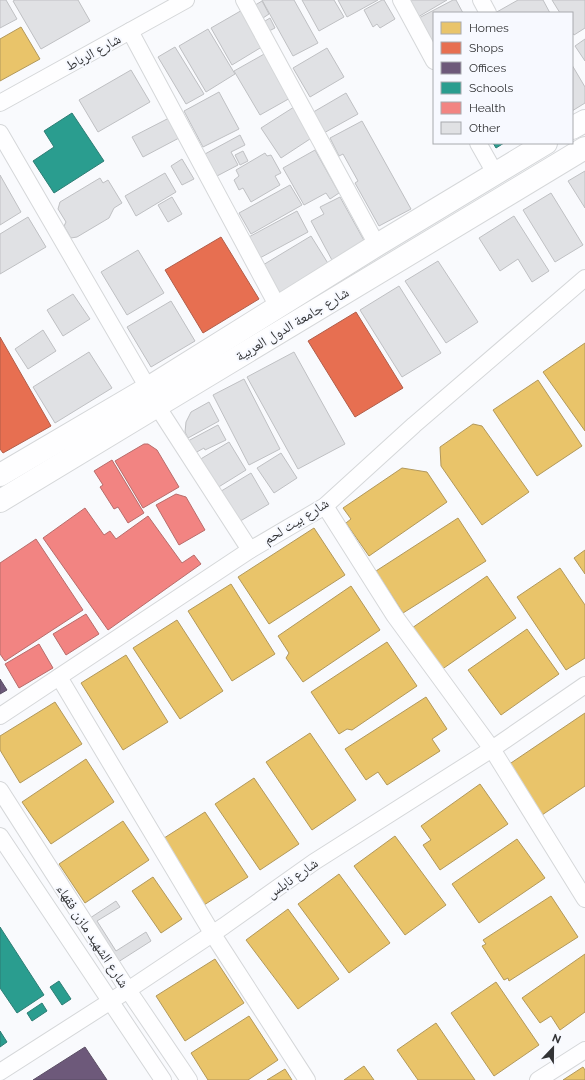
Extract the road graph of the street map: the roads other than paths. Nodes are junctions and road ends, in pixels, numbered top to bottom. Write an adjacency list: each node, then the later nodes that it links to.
1 (186, 0): 6 (street, شارع الرباط)
2 (244, 0): 16 (street)
3 (401, 0): 7 (street)
4 (482, 0): 5 (street)
5 (488, 12)
6 (130, 31): 8 (street, شارع الرباط); 18 (street)
7 (433, 59)
8 (0, 103)
9 (585, 121): 10 (main road)
10 (573, 127)
11 (0, 133): 19 (street)
12 (479, 144): 15 (street)
13 (544, 144): 15 (main road, شارع جامعة الدول العربية)
14 (585, 148): 19 (main road, شارع جامعة الدول العربية)
15 (495, 174): 16 (main road, شارع جامعة الدول العربية)
16 (377, 245): 18 (main road, شارع جامعة الدول العربية)
17 (585, 278): 22 (street, شارع بيت لحم)
18 (278, 307): 19 (main road, شارع جامعة الدول العربية)
19 (152, 397): 20 (main road, شارع جامعة الدول العربية); 21 (main road, شارع جامعة الدول العربية); 23 (street)
20 (0, 475)
21 (0, 501)
22 (325, 506): 23 (street, شارع بيت لحم); 27 (street)
23 (250, 550): 24 (street, شارع بيت لحم)
24 (59, 677): 26 (street, شارع بيت لحم); 31 (street)
25 (585, 685): 27 (street, شارع نابلس)
26 (0, 716)
27 (492, 749): 30 (street); 31 (street, شارع نابلس)
28 (0, 790): 32 (street, شارع الشهيد مازن فقهاء)
29 (0, 836): 33 (street, شارع الشهيد مازن فقهاء)
30 (585, 900)
31 (212, 933): 32 (street, شارع نابلس); 38 (street)
32 (128, 990): 33 (street, شارع نابلس); 37 (street, شارع الشهيد مازن فقهاء)
33 (110, 1001): 35 (street, شارع نابلس); 36 (street, شارع الشهيد مازن فقهاء)
34 (585, 1050): 39 (street)
35 (0, 1072)
36 (163, 1080)
37 (189, 1080)
38 (307, 1080)
39 (538, 1080)

